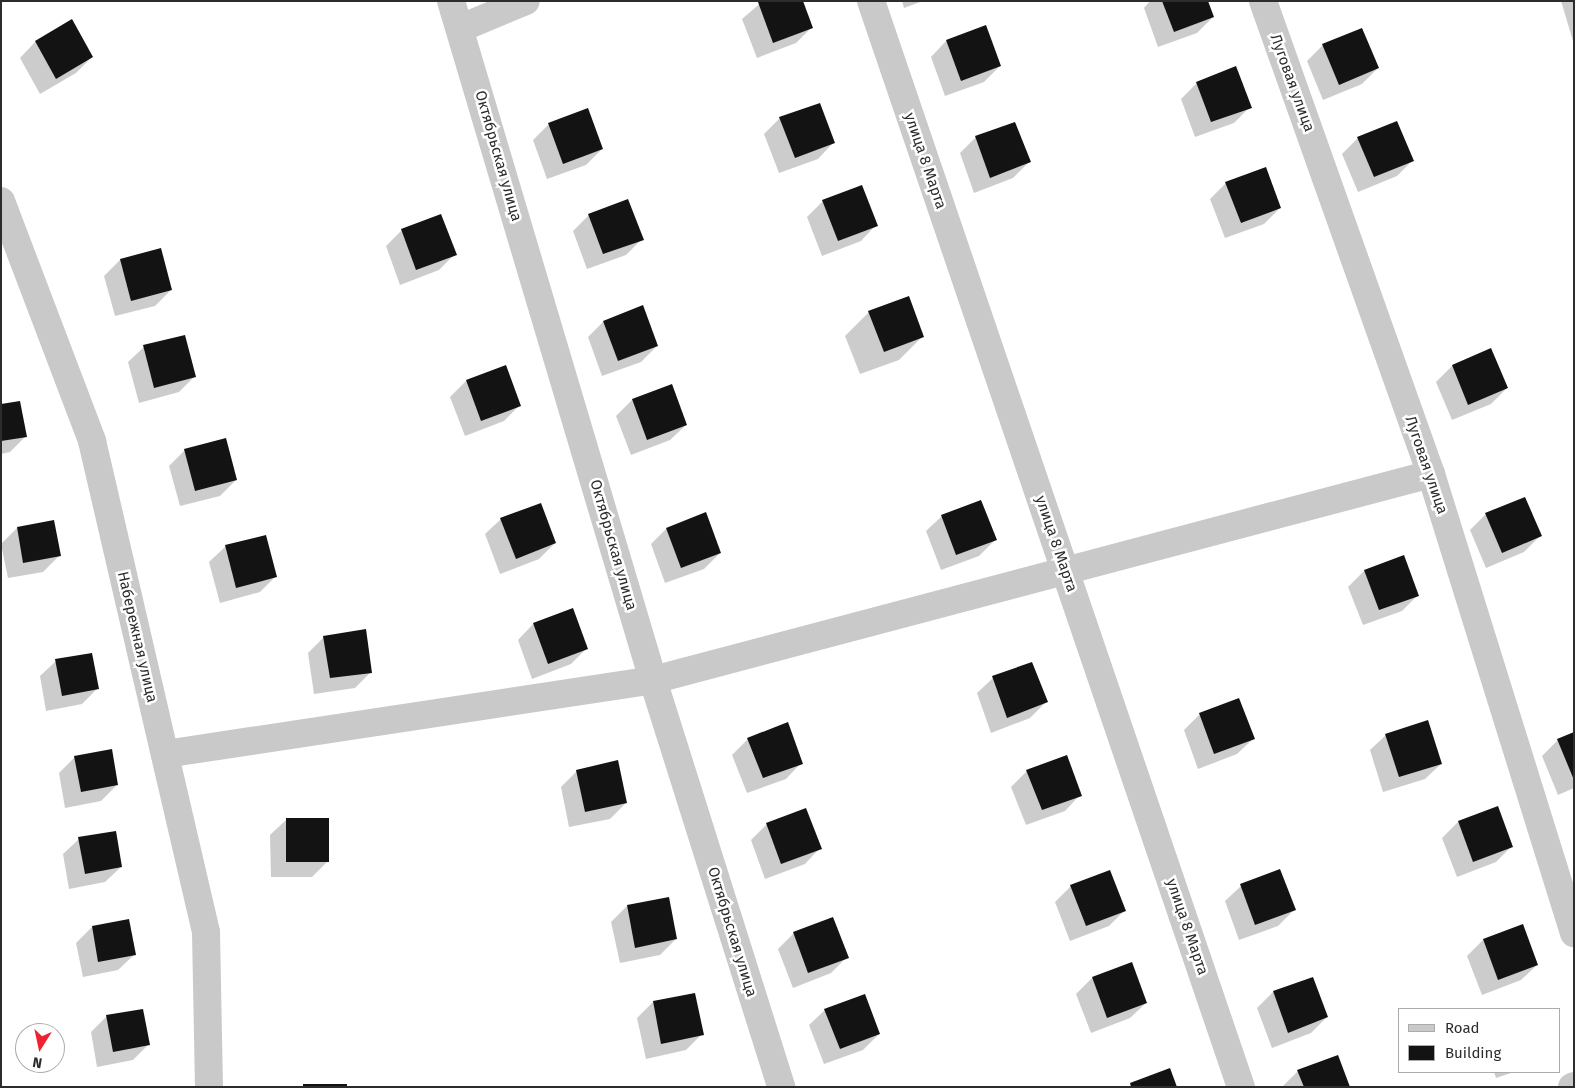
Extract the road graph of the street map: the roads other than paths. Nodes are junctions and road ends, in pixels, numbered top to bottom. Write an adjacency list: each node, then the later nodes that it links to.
1 (451, 1): 5 (street, Октябрьская улица)
2 (526, 1): 5 (street)
3 (871, 1): 8 (street, улица 8 Марта)
4 (1263, 1): 7 (street, Луговая улица)
5 (461, 28): 9 (street, Октябрьская улица)
6 (1, 200): 10 (street, Набережная улица)
7 (1430, 474): 8 (street); 11 (street, Луговая улица)
8 (1065, 570): 9 (street); 14 (street, улица 8 Марта)
9 (653, 680): 10 (street); 13 (street, Октябрьская улица)
10 (164, 754): 12 (street, Набережная улица)
11 (1574, 933)
12 (209, 1087)
13 (781, 1087)
14 (1241, 1087)

